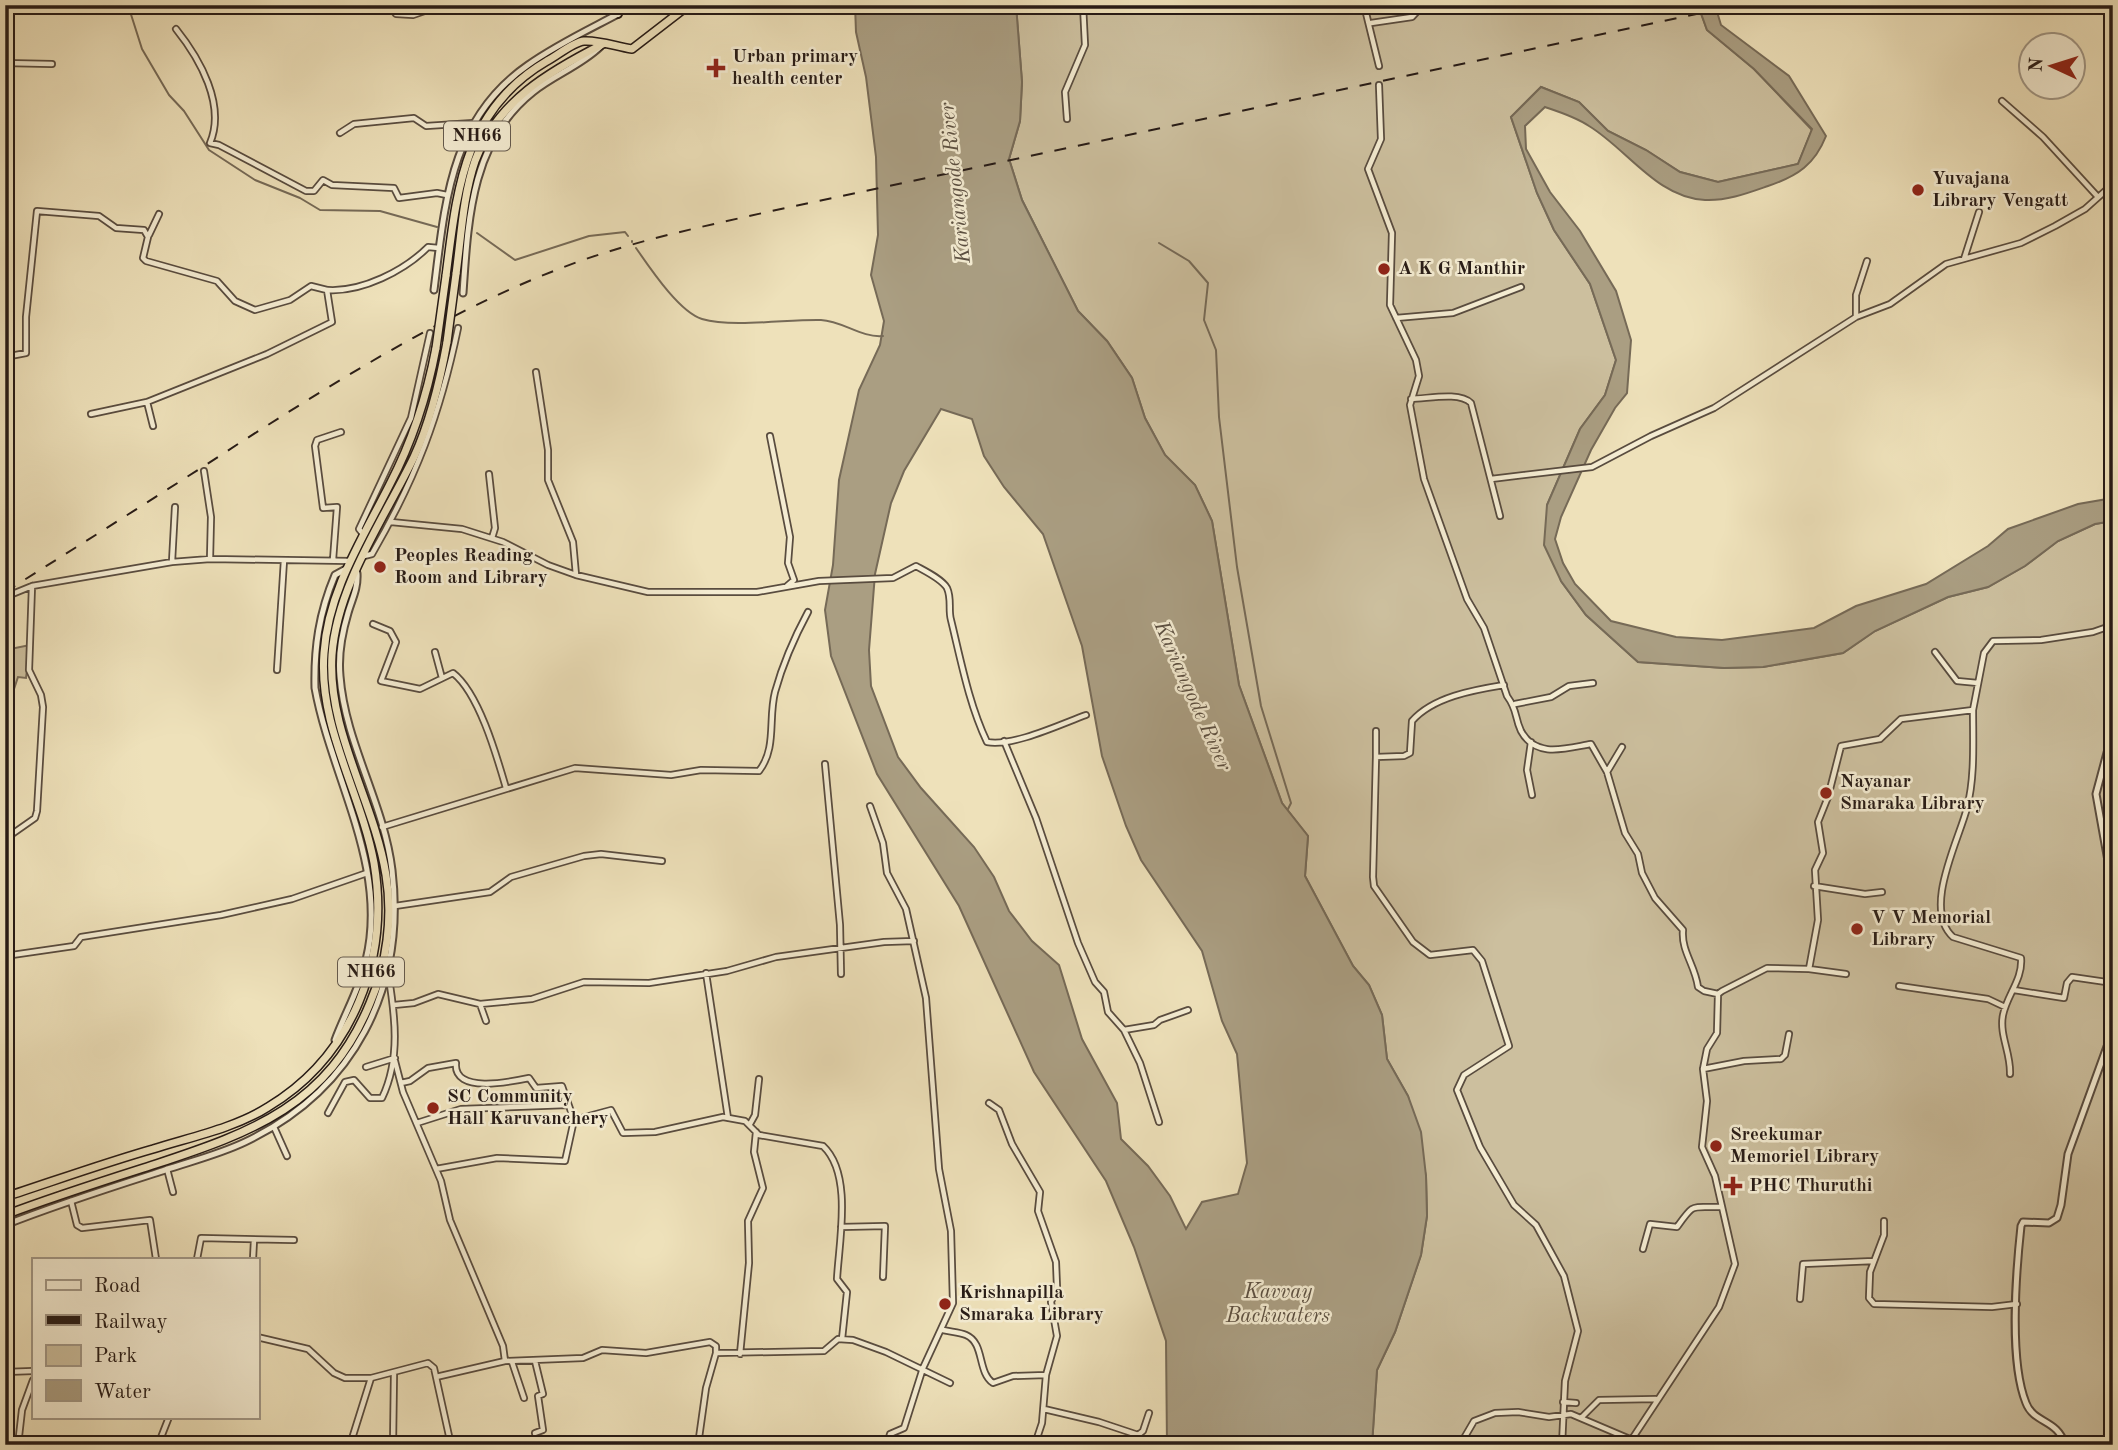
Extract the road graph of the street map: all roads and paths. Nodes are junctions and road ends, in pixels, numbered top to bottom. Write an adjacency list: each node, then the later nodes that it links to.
1 (389, 5): 2 (street)
2 (442, 5)
3 (614, 5): 8 (main road)
4 (690, 5): 11 (highway, NH66)
5 (1083, 5): 17 (street)
6 (1364, 5): 9 (street)
7 (1423, 5): 9 (street)
8 (618, 14): 18 (street)
9 (1371, 23): 14 (street)
10 (176, 29): 21 (street)
11 (604, 44): 32 (street); 51 (highway, NH66, bridge); 53 (highway, NH66, bridge)
12 (5, 63): 13 (street)
13 (52, 64)
14 (1379, 66)
15 (1379, 85): 34 (street)
16 (2002, 101): 22 (street)
17 (1067, 119)
18 (473, 123): 19 (street); 21 (street)
19 (340, 133)
20 (2113, 184): 22 (street)
21 (447, 195): 26 (street)
22 (2098, 197): 27 (street)
23 (1979, 212): 27 (street)
24 (159, 214): 25 (street)
25 (148, 237): 31 (street); 37 (street)
26 (439, 248): 30 (street); 31 (street)
27 (1964, 259): 33 (street)
28 (1867, 261): 33 (street)
29 (1521, 287): 34 (street)
30 (434, 290)
31 (329, 291): 40 (street)
32 (463, 293)
33 (1856, 317): 47 (street)
34 (1396, 318): 39 (street)
35 (458, 328): 50 (street)
36 (430, 333): 51 (street)
37 (5, 357)
38 (536, 372): 60 (street)
39 (1411, 399): 47 (street); 74 (street)
40 (147, 402): 41 (street); 42 (street)
41 (91, 414)
42 (153, 426)
43 (341, 432): 56 (street)
44 (770, 436): 62 (street)
45 (204, 471): 54 (street)
46 (489, 474): 52 (street)
47 (1491, 479): 49 (street)
48 (175, 507): 57 (street)
49 (1500, 516)
50 (391, 522): 52 (street); 53 (street)
51 (363, 535): 53 (highway, NH66); 58 (highway, NH66)
52 (492, 538): 60 (street)
53 (364, 556): 59 (highway, NH66)
54 (210, 559): 55 (street); 57 (street)
55 (284, 560): 56 (street); 70 (street)
56 (334, 560): 58 (street)
57 (172, 562): 61 (street)
58 (349, 565): 92 (street); 116 (highway, NH66)
59 (357, 573): 88 (street); 141 (highway, NH66)
60 (576, 575): 62 (street)
61 (32, 586): 63 (street); 89 (street)
62 (786, 586): 79 (street)
63 (5, 597)
64 (808, 612): 85 (street)
65 (373, 624): 71 (street)
66 (2113, 625): 73 (street)
67 (435, 652): 71 (street)
68 (1935, 652): 73 (street)
69 (2113, 662): 91 (street)
70 (277, 670)
71 (442, 678): 85 (street)
72 (1593, 683): 75 (street)
73 (1978, 683): 76 (street)
74 (1504, 685): 75 (street); 82 (street)
75 (1515, 705): 80 (street)
76 (1973, 710): 93 (street); 106 (street)
77 (1086, 715): 79 (street)
78 (1376, 731): 82 (street)
79 (1004, 741): 113 (street)
80 (1531, 742): 84 (street); 86 (street)
81 (1622, 747): 84 (street)
82 (1376, 757): 173 (street)
83 (825, 764): 97 (street)
84 (1607, 772): 107 (street)
85 (506, 788): 88 (street)
86 (1532, 795)
87 (870, 806): 96 (street)
88 (382, 827): 95 (street)
89 (5, 839)
90 (662, 861): 95 (street)
91 (2113, 870)
92 (367, 873): 98 (street); 116 (street)
93 (1814, 886): 94 (street); 99 (street)
94 (1882, 892)
95 (395, 906): 100 (street)
96 (914, 941): 97 (street); 155 (street)
97 (840, 948): 101 (street); 102 (street)
98 (5, 956)
99 (1809, 969): 103 (street); 107 (street)
100 (388, 972): 109 (street); 131 (street)
101 (706, 973): 108 (street); 126 (street)
102 (841, 974)
103 (1846, 974)
104 (2113, 983): 106 (street)
105 (1899, 986): 110 (street)
106 (2014, 990): 110 (street)
107 (1718, 994): 119 (street)
108 (480, 1004): 109 (street); 112 (street)
109 (394, 1005): 117 (street)
110 (2005, 1007): 120 (street)
111 (1188, 1010): 113 (street)
112 (486, 1021)
113 (1124, 1030): 128 (street)
114 (2113, 1030): 154 (street)
115 (1788, 1034): 119 (street)
116 (333, 1046): 138 (highway, NH66)
117 (395, 1060): 118 (street); 122 (street); 125 (street)
118 (366, 1067)
119 (1703, 1069): 140 (street)
120 (2010, 1074)
121 (759, 1079): 130 (street)
122 (401, 1083): 124 (street); 129 (street)
123 (989, 1103): 166 (street)
124 (567, 1105): 127 (street); 129 (street)
125 (328, 1113)
126 (728, 1118): 127 (street); 130 (street)
127 (574, 1120): 136 (street)
128 (1159, 1122)
129 (418, 1123): 136 (street)
130 (750, 1124): 132 (street)
131 (274, 1126): 134 (street); 135 (street)
132 (757, 1132): 144 (street); 159 (street)
133 (5, 1155): 138 (street)
134 (287, 1156)
135 (167, 1169): 137 (street); 139 (street)
136 (436, 1169): 161 (street)
137 (173, 1192)
138 (7, 1196)
139 (71, 1201): 143 (street); 148 (street)
140 (1721, 1207): 147 (street); 172 (street)
141 (5, 1215)
142 (1884, 1221): 151 (street)
143 (5, 1225)
144 (841, 1227): 152 (street); 157 (street)
145 (254, 1240): 146 (street); 149 (street); 150 (street)
146 (295, 1240)
147 (1643, 1249)
148 (156, 1258)
149 (197, 1258)
150 (253, 1258)
151 (1874, 1261): 153 (street); 154 (street)
152 (883, 1277)
153 (1800, 1299)
154 (2018, 1304): 193 (street)
155 (943, 1330): 162 (street); 166 (street)
156 (259, 1337): 168 (street)
157 (842, 1339): 159 (street); 162 (street)
158 (716, 1353): 159 (street); 160 (street); 188 (street)
159 (740, 1354)
160 (535, 1361): 161 (street); 187 (street)
161 (509, 1362): 167 (street); 171 (street)
162 (923, 1368): 170 (street); 189 (street)
163 (32, 1371): 164 (street)
164 (5, 1372)
165 (394, 1373): 167 (street); 168 (street); 185 (street)
166 (1046, 1375): 175 (street)
167 (436, 1377): 186 (street)
168 (371, 1378): 184 (street)
169 (32, 1383): 182 (street)
170 (950, 1383)
171 (524, 1398)
172 (1657, 1399): 179 (street); 180 (street)
173 (1563, 1402): 174 (street); 177 (street)
174 (1576, 1403)
175 (1044, 1409): 176 (street); 181 (street)
176 (1149, 1413)
177 (1562, 1415): 179 (street); 190 (street); 191 (street)
178 (169, 1418): 183 (street)
179 (1581, 1418): 180 (street)
180 (1632, 1439): 192 (street)
181 (1035, 1444)
182 (18, 1445)
183 (158, 1445)
184 (350, 1445)
185 (393, 1445)
186 (451, 1445)
187 (538, 1445)
188 (698, 1445)
189 (887, 1445)
190 (1460, 1445)
191 (1562, 1445)
192 (1644, 1445)
193 (2065, 1445)

